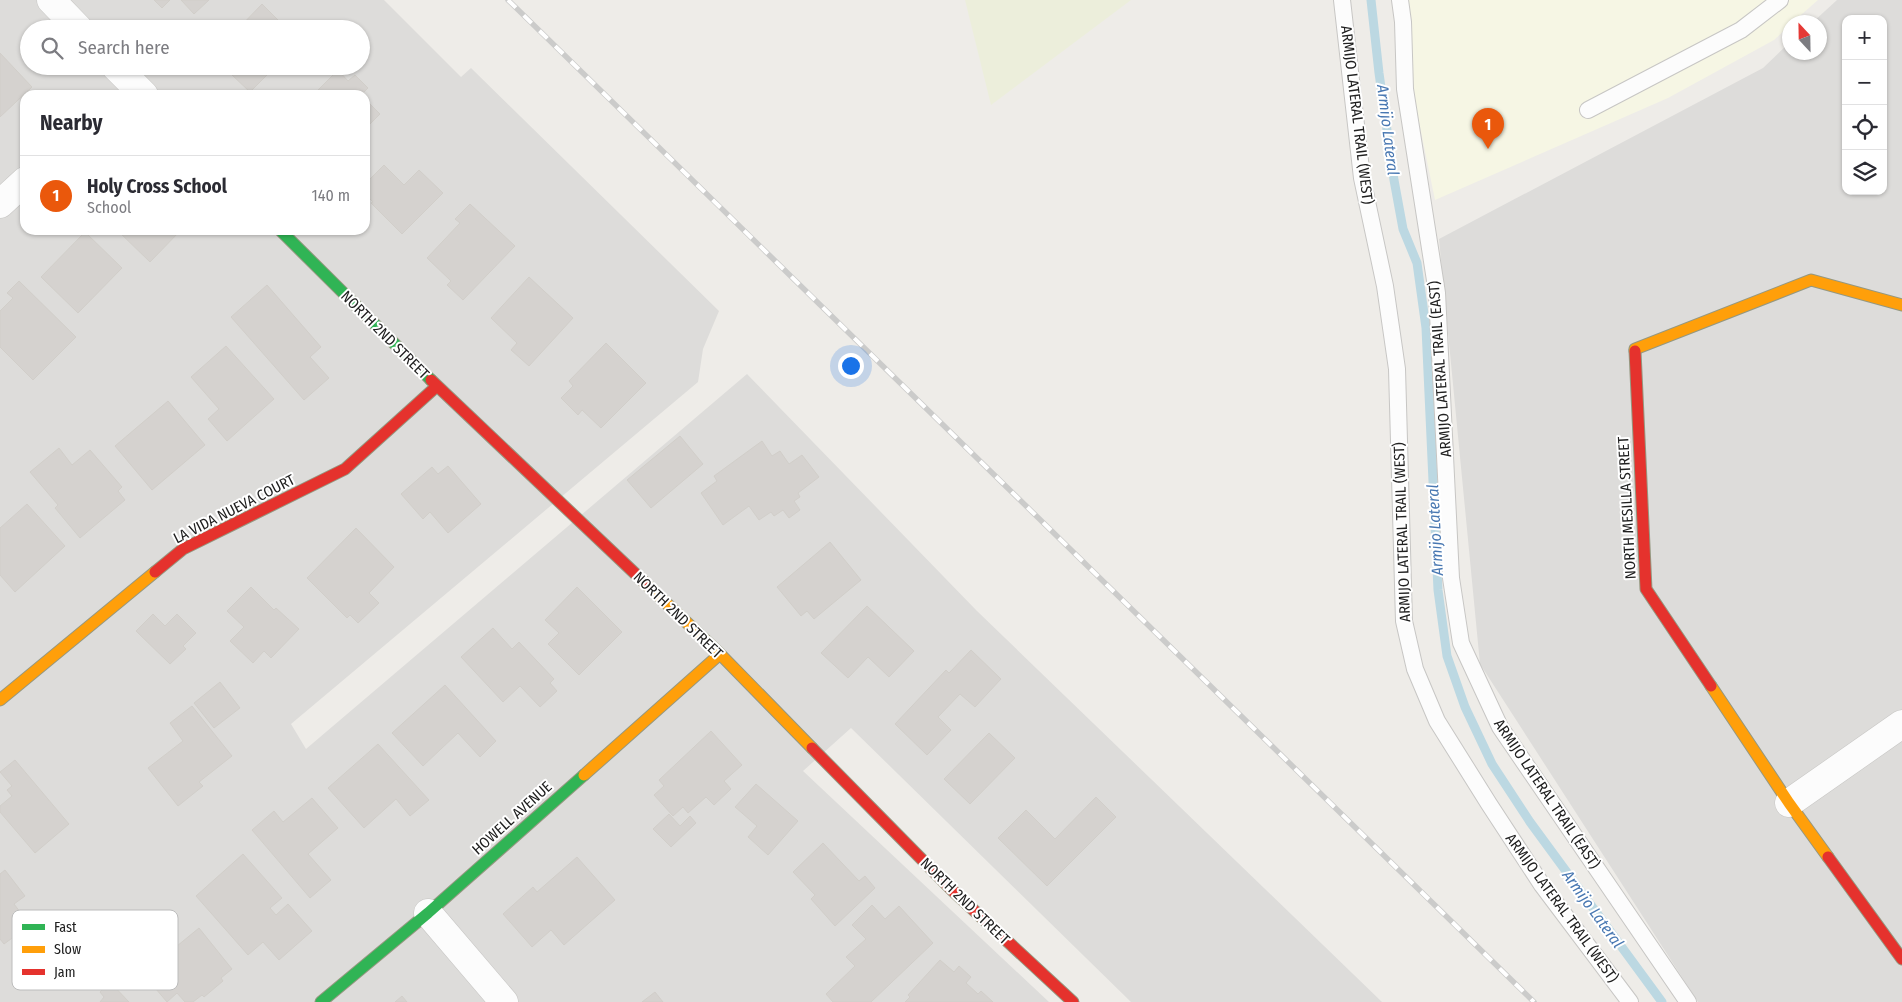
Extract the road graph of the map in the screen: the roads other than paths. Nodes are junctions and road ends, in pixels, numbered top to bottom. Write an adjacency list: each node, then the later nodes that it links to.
1 (51, 0): 5 (street)
2 (1342, 0): 21 (lane, ARMIJO LATERAL TRAIL (WEST))
3 (1400, 0): 22 (lane, ARMIJO LATERAL TRAIL (EAST))
4 (1780, 0): 6 (lane)
5 (70, 20)
6 (1588, 110)
7 (20, 186): 8 (street)
8 (0, 204)
9 (285, 235): 11 (street, NORTH 2ND STREET)
10 (1902, 305): 15 (street, NORTH MESILLA STREET)
11 (436, 386): 12 (street, NORTH 2ND STREET); 13 (street, LA VIDA NUEVA COURT)
12 (720, 654): 16 (street, HOWELL AVENUE); 20 (street, NORTH 2ND STREET)
13 (0, 700)
14 (1902, 724): 15 (street)
15 (1789, 803): 17 (street, NORTH MESILLA STREET)
16 (428, 913): 18 (street, HOWELL AVENUE); 19 (street)
17 (1902, 959)
18 (321, 1002)
19 (504, 1002)
20 (1074, 1002)
21 (1630, 1002)
22 (1688, 1002)

